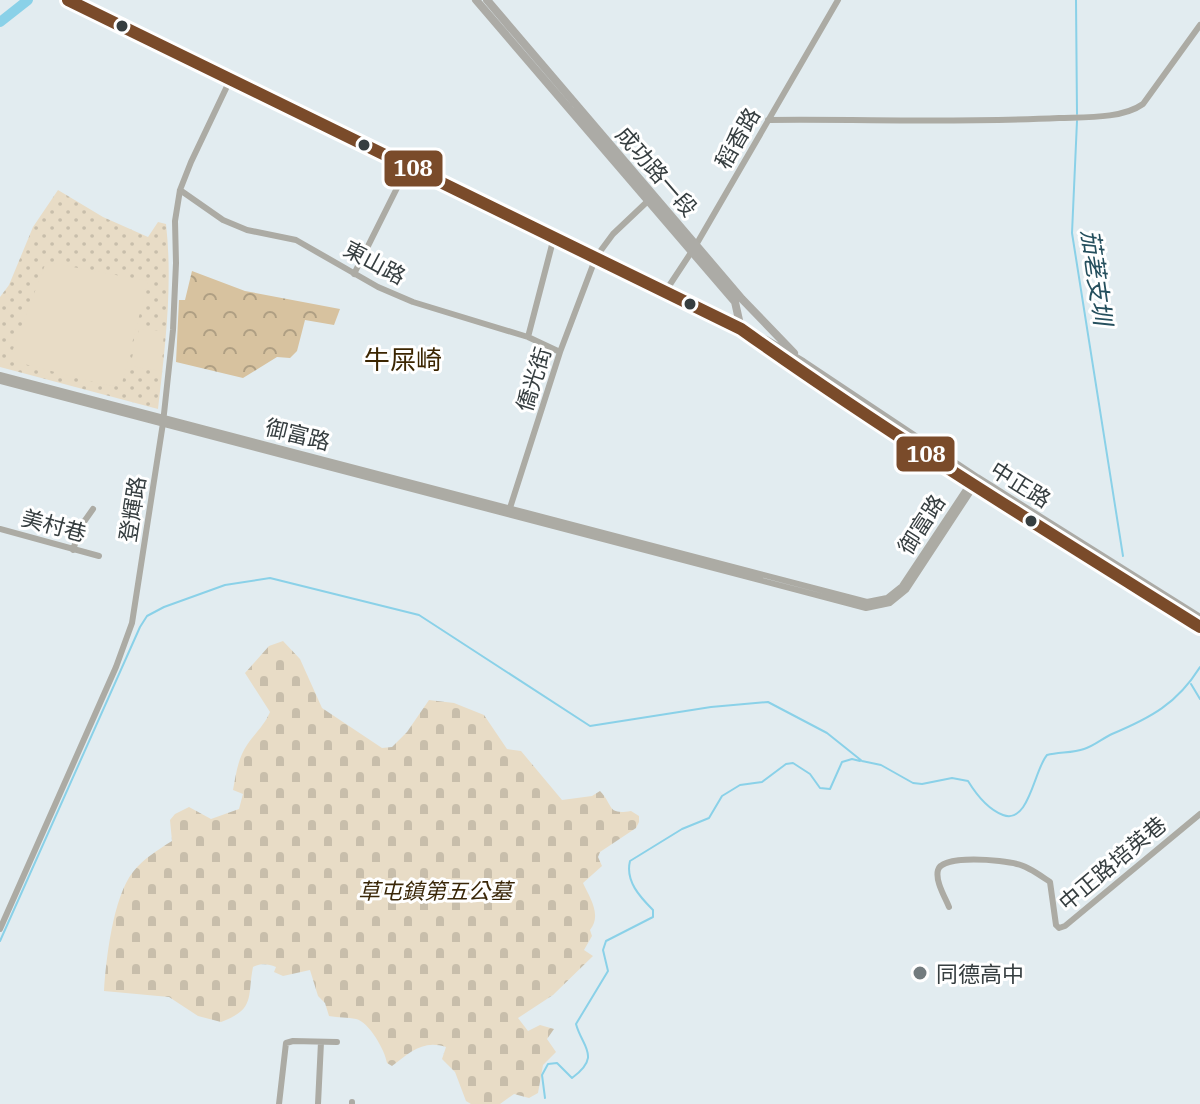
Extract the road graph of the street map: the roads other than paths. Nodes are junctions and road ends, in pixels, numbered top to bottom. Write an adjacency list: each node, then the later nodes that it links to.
1 (69, 0): 6 (main road, 中正路)
2 (476, 0): 10 (main road, 成功路一段)
3 (487, 0): 10 (main road, 成功路一段)
4 (838, 0): 7 (street, 稻香路)
5 (1200, 25): 7 (street)
6 (230, 80): 8 (main road, 中正路); 9 (street, 登輝路)
7 (768, 120): 12 (street, 稻香路)
8 (408, 166): 11 (main road, 中正路); 14 (street)
9 (180, 190): 14 (street, 東山路); 22 (street, 登輝路)
10 (650, 198): 12 (main road, 成功路一段); 13 (street, 僑光街)
11 (554, 236): 13 (main road, 中正路); 17 (street)
12 (693, 249): 15 (street, 稻香路); 16 (main road, 成功路一段); 19 (main road, 成功路一段)
13 (596, 257): 15 (main road, 中正路); 18 (street, 僑光街)
14 (354, 274): 17 (street, 東山路)
15 (665, 292): 16 (main road, 中正路)
16 (741, 329): 19 (main road, 中正路); 23 (main road, 中正路)
17 (528, 337): 18 (street, 東山路)
18 (560, 352): 25 (street, 僑光街)
19 (803, 362): 23 (main road, 中正路)
20 (0, 375): 22 (street, 御富路)
21 (0, 381): 22 (street, 御富路)
22 (163, 421): 25 (street, 御富路); 33 (street, 登輝路)
23 (974, 482): 25 (street, 御富路); 29 (main road, 中正路); 30 (main road, 中正路)
24 (93, 509): 27 (street)
25 (509, 512)
26 (0, 529): 27 (street, 美村巷)
27 (73, 550): 28 (street, 美村巷)
28 (99, 556)
29 (1200, 618)
30 (1200, 627)
31 (1200, 814): 32 (street, 中正路培英巷)
32 (949, 907)
33 (0, 929)
34 (321, 1042): 35 (street); 36 (street); 37 (street)
35 (337, 1042)
36 (279, 1104)
37 (318, 1104)

